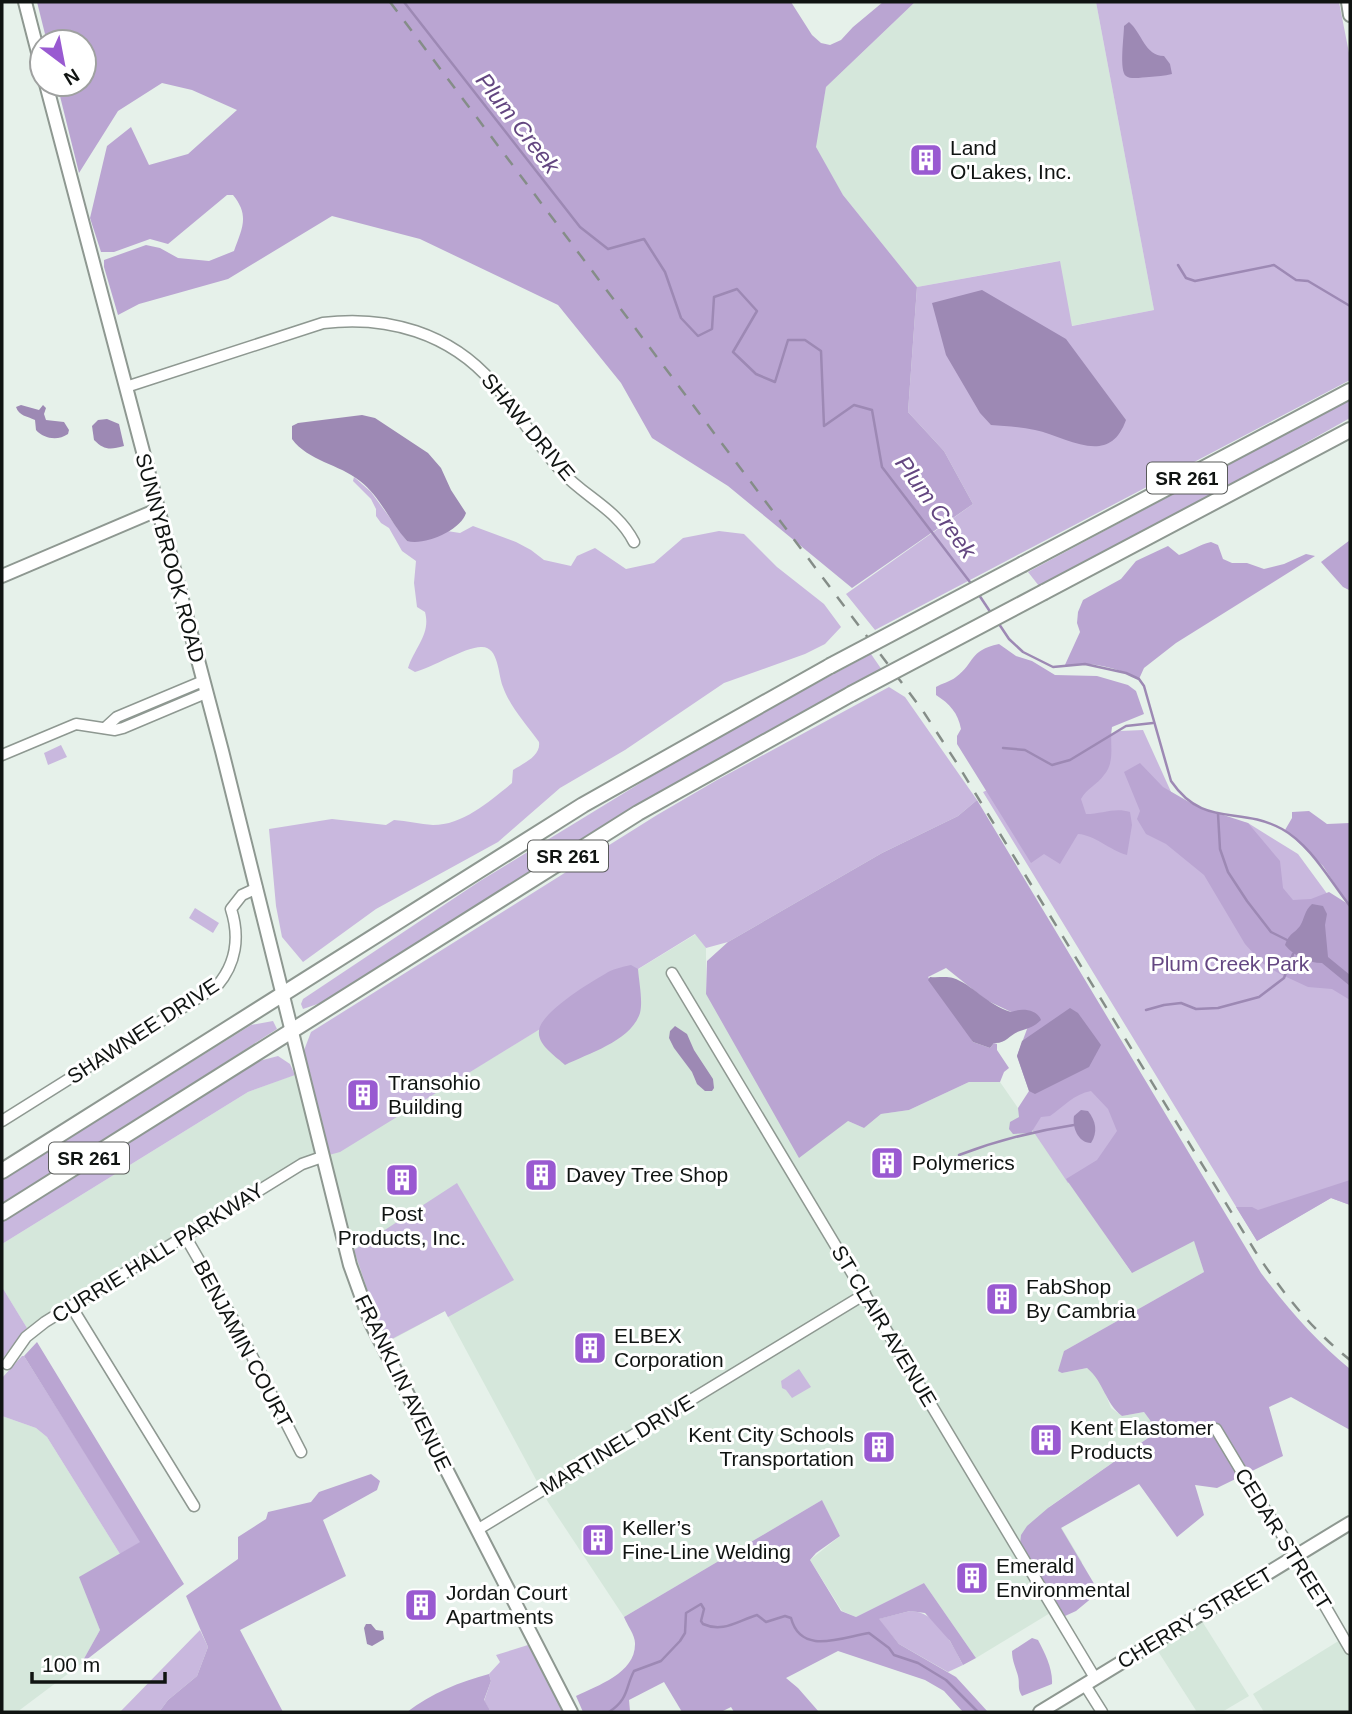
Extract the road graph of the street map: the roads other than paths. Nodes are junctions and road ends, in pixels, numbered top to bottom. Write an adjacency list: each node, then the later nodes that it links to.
1 (25, 2): 4 (street)
2 (1348, 2): 3 (street)
3 (1350, 15)
4 (32, 28)
5 (50, 98): 6 (street, SUNNYBROOK ROAD)
6 (126, 387): 9 (street, SUNNYBROOK ROAD); 10 (street, SHAW DRIVE)
7 (1350, 391): 16 (main road, SR 261, bridge)
8 (1350, 430): 17 (main road, SR 261, bridge)
9 (157, 510): 11 (street); 12 (street, SUNNYBROOK ROAD)
10 (634, 542)
11 (2, 576)
12 (205, 687): 13 (street); 14 (street, SUNNYBROOK ROAD)
13 (2, 755)
14 (257, 888): 16 (street, SUNNYBROOK ROAD); 18 (street, SHAWNEE DRIVE)
15 (672, 973): 23 (street, ST CLAIR AVENUE)
16 (284, 995): 17 (street, SUNNYBROOK ROAD); 20 (main road, SR 261)
17 (292, 1032): 19 (street, FRANKLIN AVENUE); 21 (main road, SR 261)
18 (2, 1121)
19 (322, 1157): 22 (street, CURRIE HALL PARKWAY); 30 (street, FRANKLIN AVENUE)
20 (2, 1171)
21 (2, 1213)
22 (185, 1236): 24 (street, CURRIE HALL PARKWAY); 27 (street, BENJAMIN COURT)
23 (864, 1294): 30 (street, MARTINEL DRIVE); 33 (street, ST CLAIR AVENUE)
24 (71, 1306): 25 (street, CURRIE HALL PARKWAY); 28 (street)
25 (7, 1364)
26 (1216, 1429): 31 (street, CEDAR STREET)
27 (301, 1452)
28 (194, 1506)
29 (1350, 1523): 31 (street, CHERRY STREET)
30 (477, 1530): 34 (street, FRANKLIN AVENUE)
31 (1296, 1556): 32 (street, CEDAR STREET); 33 (street, CHERRY STREET)
32 (1350, 1648)
33 (1090, 1682): 35 (street, CHERRY STREET); 36 (street, ST CLAIR AVENUE)
34 (571, 1712)
35 (1040, 1712)
36 (1102, 1712)

